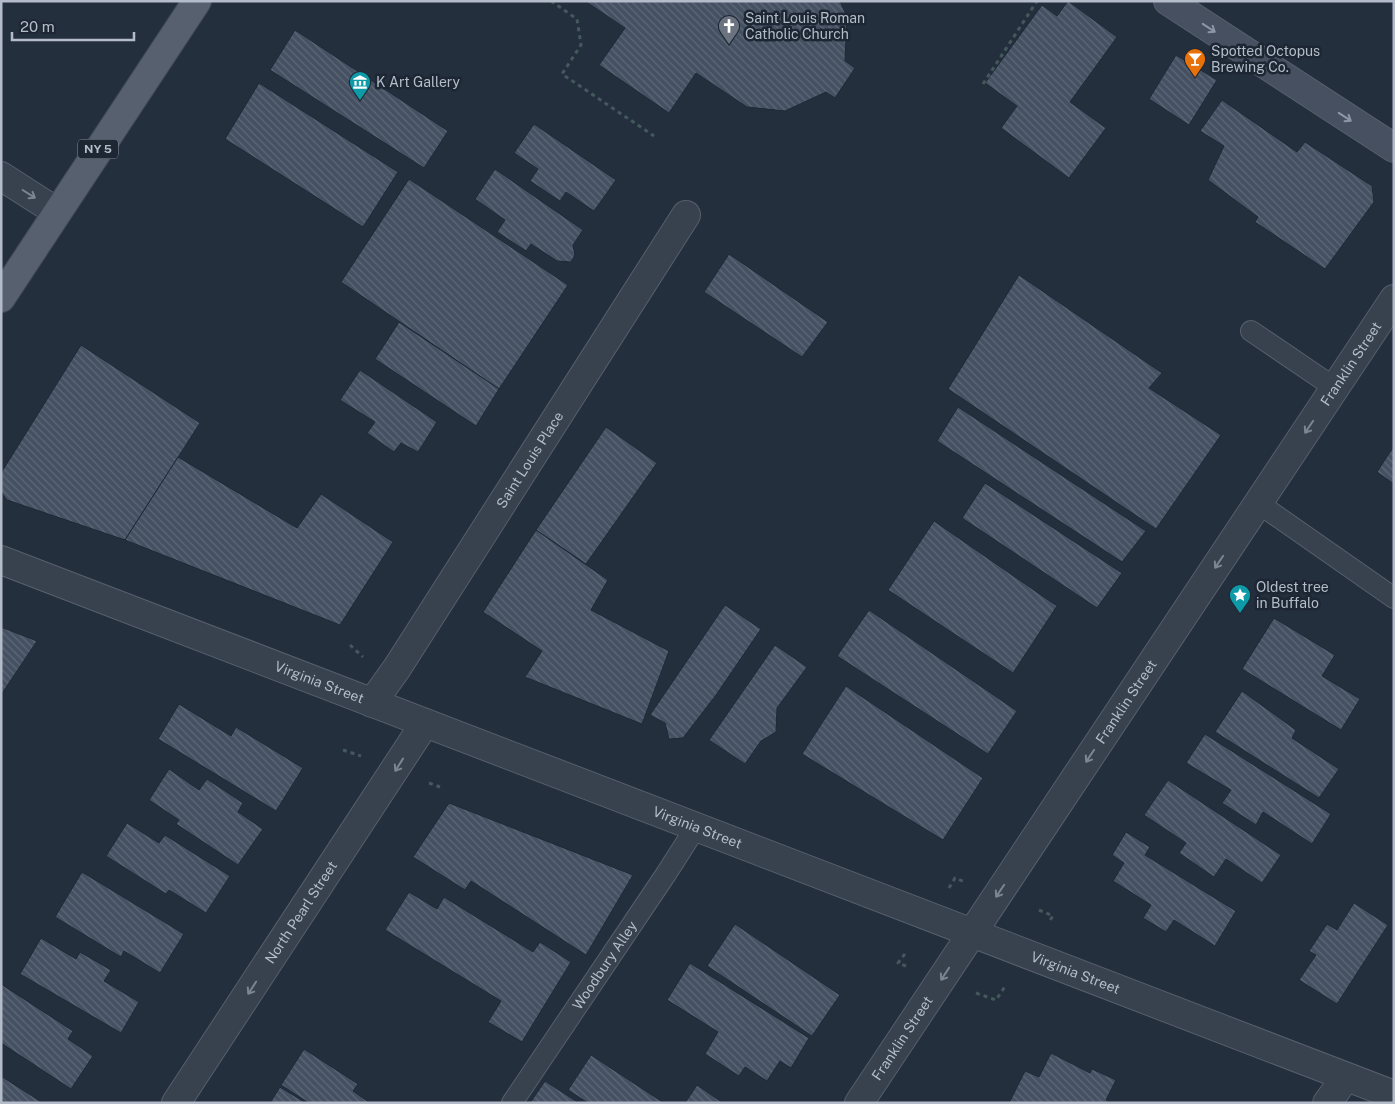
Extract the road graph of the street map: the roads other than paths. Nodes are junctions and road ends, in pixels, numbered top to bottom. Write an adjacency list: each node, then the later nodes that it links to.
1 (197, 1): 5 (main road, NY 5)
2 (1168, 1): 3 (main road, one-way to 3)
3 (1394, 148)
4 (1, 176): 5 (street, one-way to 5)
5 (57, 212): 7 (main road, NY 5)
6 (686, 215): 14 (street, Saint Louis Place)
7 (1, 298)
8 (1394, 299): 10 (street, Franklin Street)
9 (1251, 331): 10 (lane)
10 (1335, 388): 11 (street, Franklin Street, one-way to 11)
11 (1258, 503): 13 (lane); 17 (street, Franklin Street, one-way to 17)
12 (1, 560): 14 (street, Virginia Street)
13 (1394, 598)
14 (372, 703): 15 (street, Virginia Street)
15 (425, 723): 16 (street, Virginia Street); 20 (street, North Pearl Street, one-way to 20)
16 (696, 827): 17 (street, Virginia Street); 21 (lane, Woodbury Alley)
17 (972, 933): 18 (street, Virginia Street); 22 (street, Franklin Street, one-way to 22)
18 (1346, 1077): 19 (street, Virginia Street); 23 (street)
19 (1394, 1095)
20 (176, 1103)
21 (512, 1103)
22 (859, 1103)
23 (1327, 1103)

